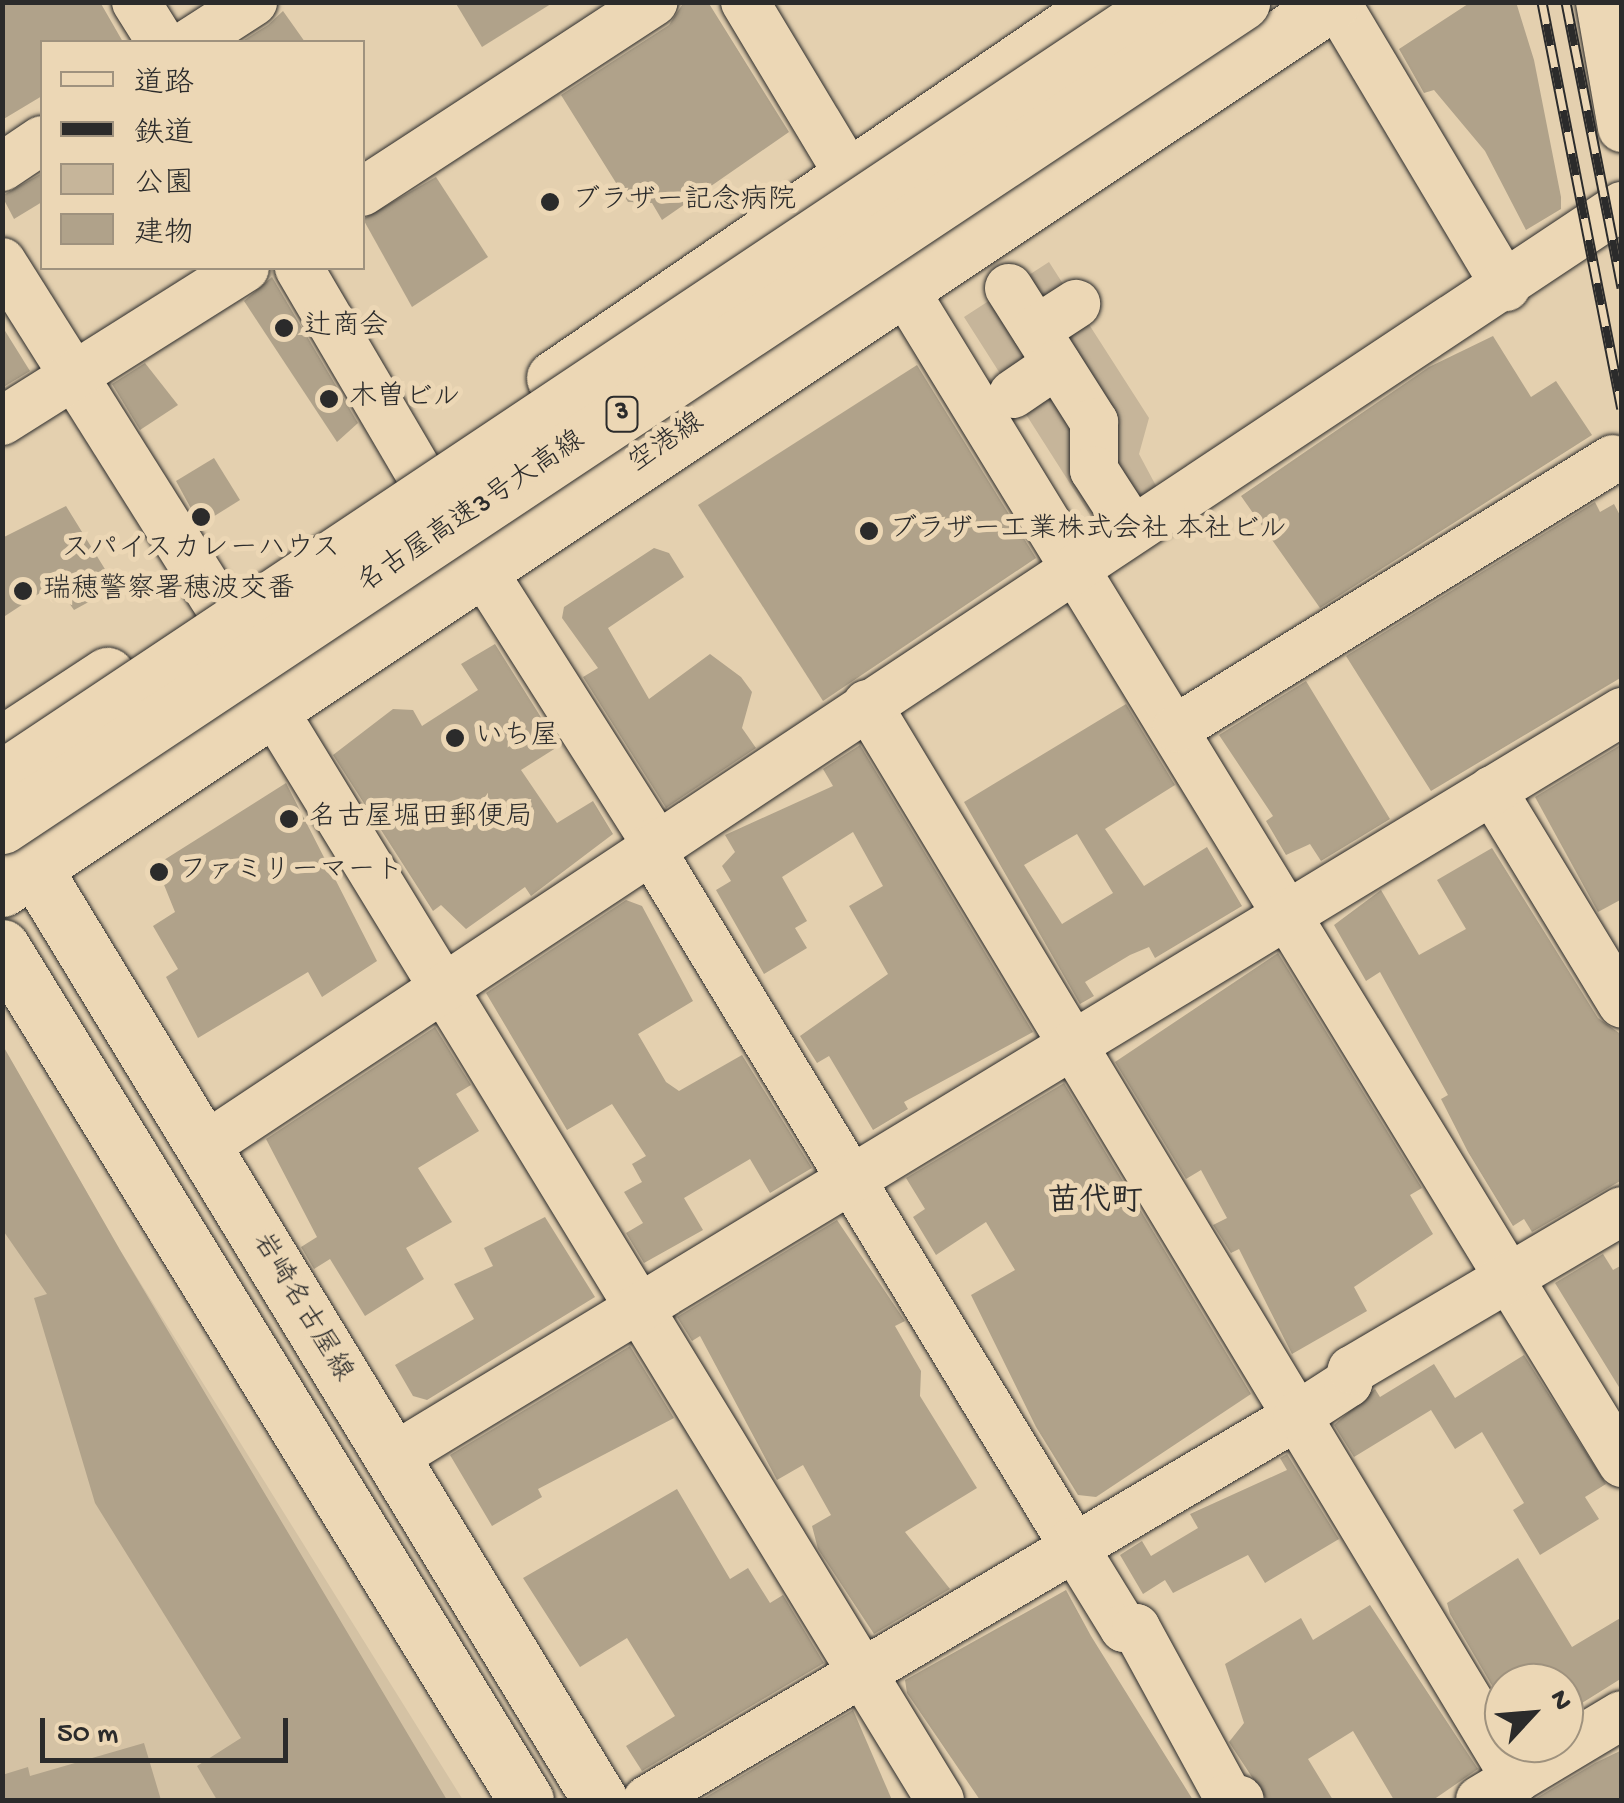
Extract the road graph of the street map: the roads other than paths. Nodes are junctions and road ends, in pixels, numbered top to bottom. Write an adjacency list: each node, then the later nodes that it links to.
1 (136, 2): 10 (street)
2 (254, 2): 11 (street)
3 (654, 2): 16 (street)
4 (745, 2): 15 (street)
5 (1105, 2): 15 (main road)
6 (1165, 2): 40 (main road, 名古屋高速3号大高線 / 3, bridge)
7 (1242, 2): 44 (main road, 名古屋高速3号大高線 / 3, bridge)
8 (1335, 2): 21 (main road, 空港線); 22 (street)
9 (1600, 2): 12 (street)
10 (160, 40)
11 (195, 40)
12 (1622, 128)
13 (40, 141): 14 (street)
14 (2, 166)
15 (850, 175): 21 (street); 30 (main road)
16 (365, 190)
17 (1622, 206): 22 (street)
18 (2, 262): 26 (street)
19 (242, 270): 26 (street)
20 (300, 270): 30 (street)
21 (902, 286): 32 (street); 33 (main road, 空港線)
22 (1506, 287): 32 (street)
23 (1009, 288): 25 (street)
24 (1076, 304): 25 (street)
25 (1046, 347): 27 (street); 31 (street)
26 (74, 374): 28 (street); 34 (street)
27 (1013, 394)
28 (2, 421)
29 (1613, 459): 38 (street)
30 (418, 471): 34 (main road)
31 (1127, 521)
32 (1075, 564): 35 (street); 38 (street)
33 (482, 568): 36 (main road, 空港線); 43 (street)
34 (217, 603): 39 (main road)
35 (867, 704): 43 (street); 49 (street)
36 (272, 706): 44 (main road, 空港線); 47 (street)
37 (1622, 712): 41 (street)
38 (1178, 728): 45 (street)
39 (2, 744)
40 (2, 778)
41 (1492, 790): 45 (street); 48 (street)
42 (2, 816): 44 (main road, 岩崎名古屋線)
43 (656, 842): 47 (street); 51 (street)
44 (13, 861): 50 (main road, 岩崎名古屋線)
45 (1290, 915): 49 (street); 53 (street)
46 (2, 947): 62 (main road)
47 (442, 985): 50 (street); 54 (street)
48 (1622, 1004)
49 (1072, 1042): 51 (street); 55 (street)
50 (204, 1147): 57 (main road, 岩崎名古屋線)
51 (858, 1178): 54 (street); 58 (street)
52 (1622, 1211): 53 (street)
53 (1508, 1277): 55 (street); 56 (street)
54 (640, 1308): 57 (street); 59 (street)
55 (1296, 1416): 58 (street); 61 (street)
56 (1618, 1450)
57 (392, 1458): 63 (main road, 岩崎名古屋線)
58 (1071, 1542): 59 (street); 66 (street)
59 (865, 1676): 64 (street); 65 (street)
60 (1622, 1715): 61 (street)
61 (1513, 1789)
62 (526, 1800)
63 (600, 1800)
64 (648, 1800)
65 (940, 1800)
66 (1240, 1800)

